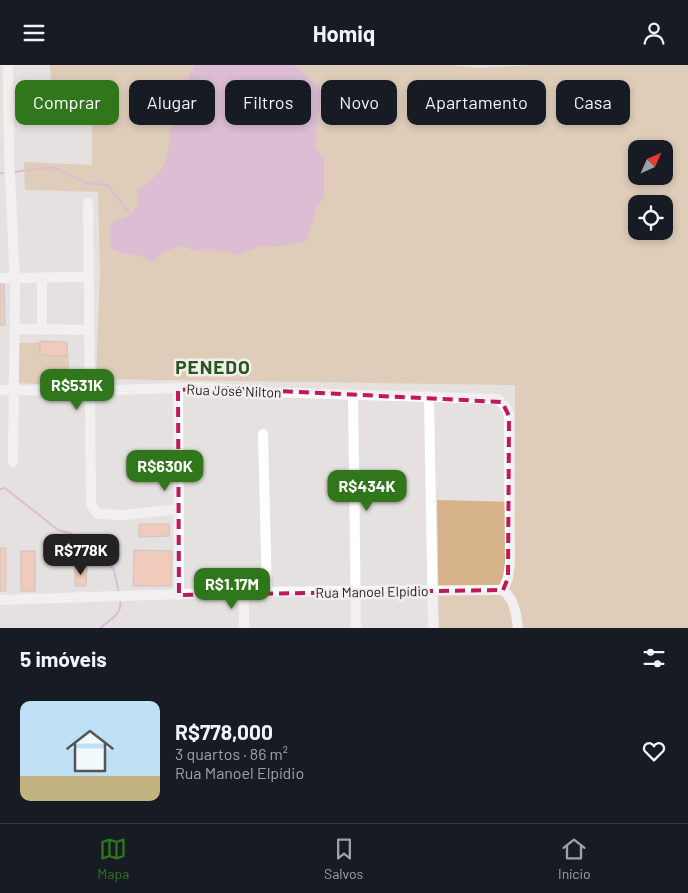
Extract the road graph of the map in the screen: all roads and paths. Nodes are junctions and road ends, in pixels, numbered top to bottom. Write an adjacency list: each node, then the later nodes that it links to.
1 (8, 65): 2 (street)
2 (4, 153): 7 (street)
3 (88, 203): 4 (street)
4 (88, 277): 6 (street); 10 (street)
5 (0, 278): 7 (street)
6 (42, 278): 7 (street); 9 (street)
7 (15, 279): 8 (street)
8 (14, 329): 9 (street); 12 (street)
9 (42, 329): 10 (street)
10 (89, 330): 14 (street)
11 (0, 390): 12 (street, Rua José Nilton)
12 (13, 390): 14 (street, Rua José Nilton); 18 (street)
13 (178, 390): 14 (street, Rua José Nilton); 15 (street, Rua José Nilton); 19 (street)
14 (89, 391): 19 (street)
15 (353, 395): 16 (street, Rua José Nilton); 23 (street)
16 (429, 396): 20 (street, Rua José Nilton); 21 (street)
17 (263, 434): 24 (street)
18 (13, 462)
19 (178, 509): 25 (street)
20 (503, 590): 21 (street, Rua Manoel Elpídio); 30 (street)
21 (433, 591): 23 (street, Rua Manoel Elpídio); 29 (street)
22 (244, 592): 24 (street, Rua Manoel Elpídio); 25 (street, Rua Manoel Elpídio); 27 (street)
23 (356, 592): 24 (street, Rua Manoel Elpídio); 28 (street)
24 (267, 593)
25 (179, 595): 26 (street, Rua Manoel Elpídio)
26 (0, 600)
27 (244, 628)
28 (356, 628)
29 (433, 628)
30 (518, 628)

